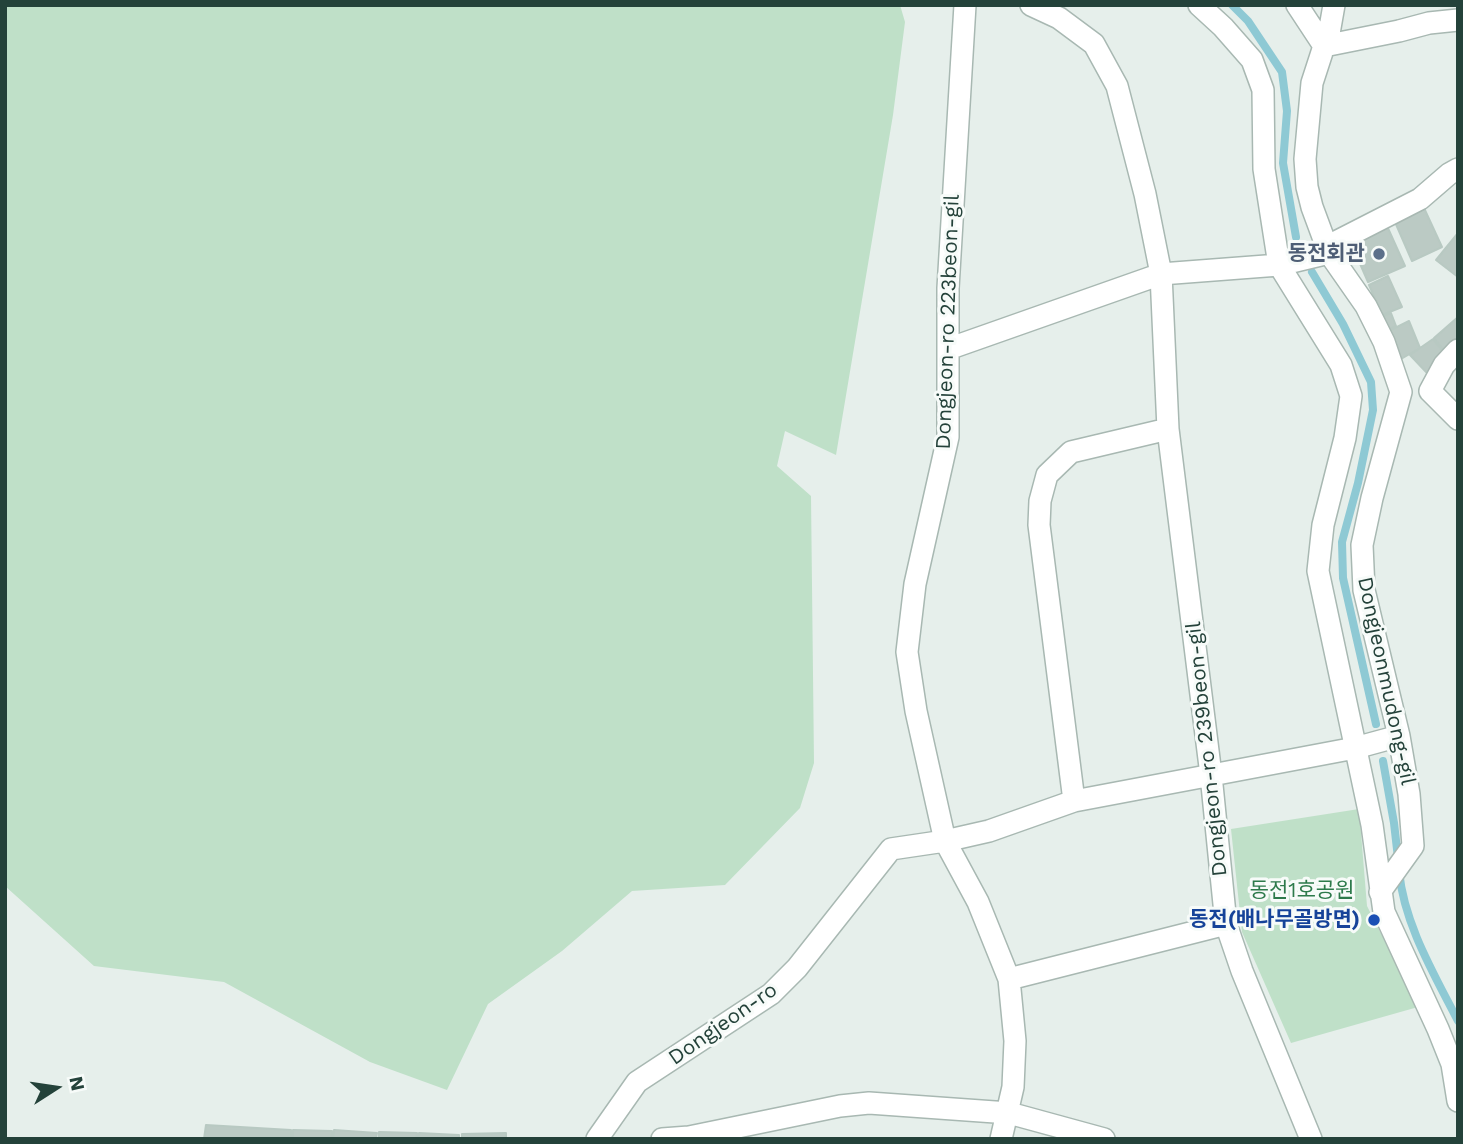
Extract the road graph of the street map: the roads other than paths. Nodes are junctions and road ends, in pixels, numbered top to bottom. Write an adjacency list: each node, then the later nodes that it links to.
1 (965, 5): 12 (street, Dongjeon-ro 223beon-gil)
2 (1031, 5): 11 (street, Dongjeon-ro 239beon-gil)
3 (1199, 5): 10 (street)
4 (1297, 5): 7 (street)
5 (1334, 5): 7 (street)
6 (1458, 20): 7 (street)
7 (1325, 45): 9 (street)
8 (1458, 169): 9 (street)
9 (1327, 250): 10 (street); 15 (street)
10 (1279, 265): 11 (street); 19 (street)
11 (1161, 274): 12 (street); 17 (street, Dongjeon-ro 239beon-gil)
12 (948, 349): 22 (street, Dongjeon-ro 223beon-gil)
13 (1458, 350): 14 (street)
14 (1430, 391): 15 (street); 16 (street)
15 (1401, 392): 18 (street, Dongjeonmudong-gil)
16 (1458, 419)
17 (1168, 429): 20 (street, Dongjeon-ro 239beon-gil); 21 (street)
18 (1399, 736): 19 (street); 23 (street, Dongjeonmudong-gil)
19 (1355, 747): 20 (street); 23 (street)
20 (1211, 775): 21 (street); 24 (street, Dongjeon-ro 239beon-gil)
21 (1074, 801): 22 (street)
22 (945, 841): 25 (street, Dongjeon-ro 223beon-gil); 28 (street, Dongjeon-ro)
23 (1382, 902): 26 (street)
24 (1226, 924): 25 (street); 32 (street, Dongjeon-ro 239beon-gil)
25 (1009, 979): 27 (street, Dongjeon-ro 223beon-gil)
26 (1458, 1101)
27 (1009, 1113): 29 (street); 30 (street, Dongjeon-ro 223beon-gil); 31 (street)
28 (597, 1139)
29 (662, 1139)
30 (1001, 1139)
31 (1104, 1139)
32 (1311, 1139)

